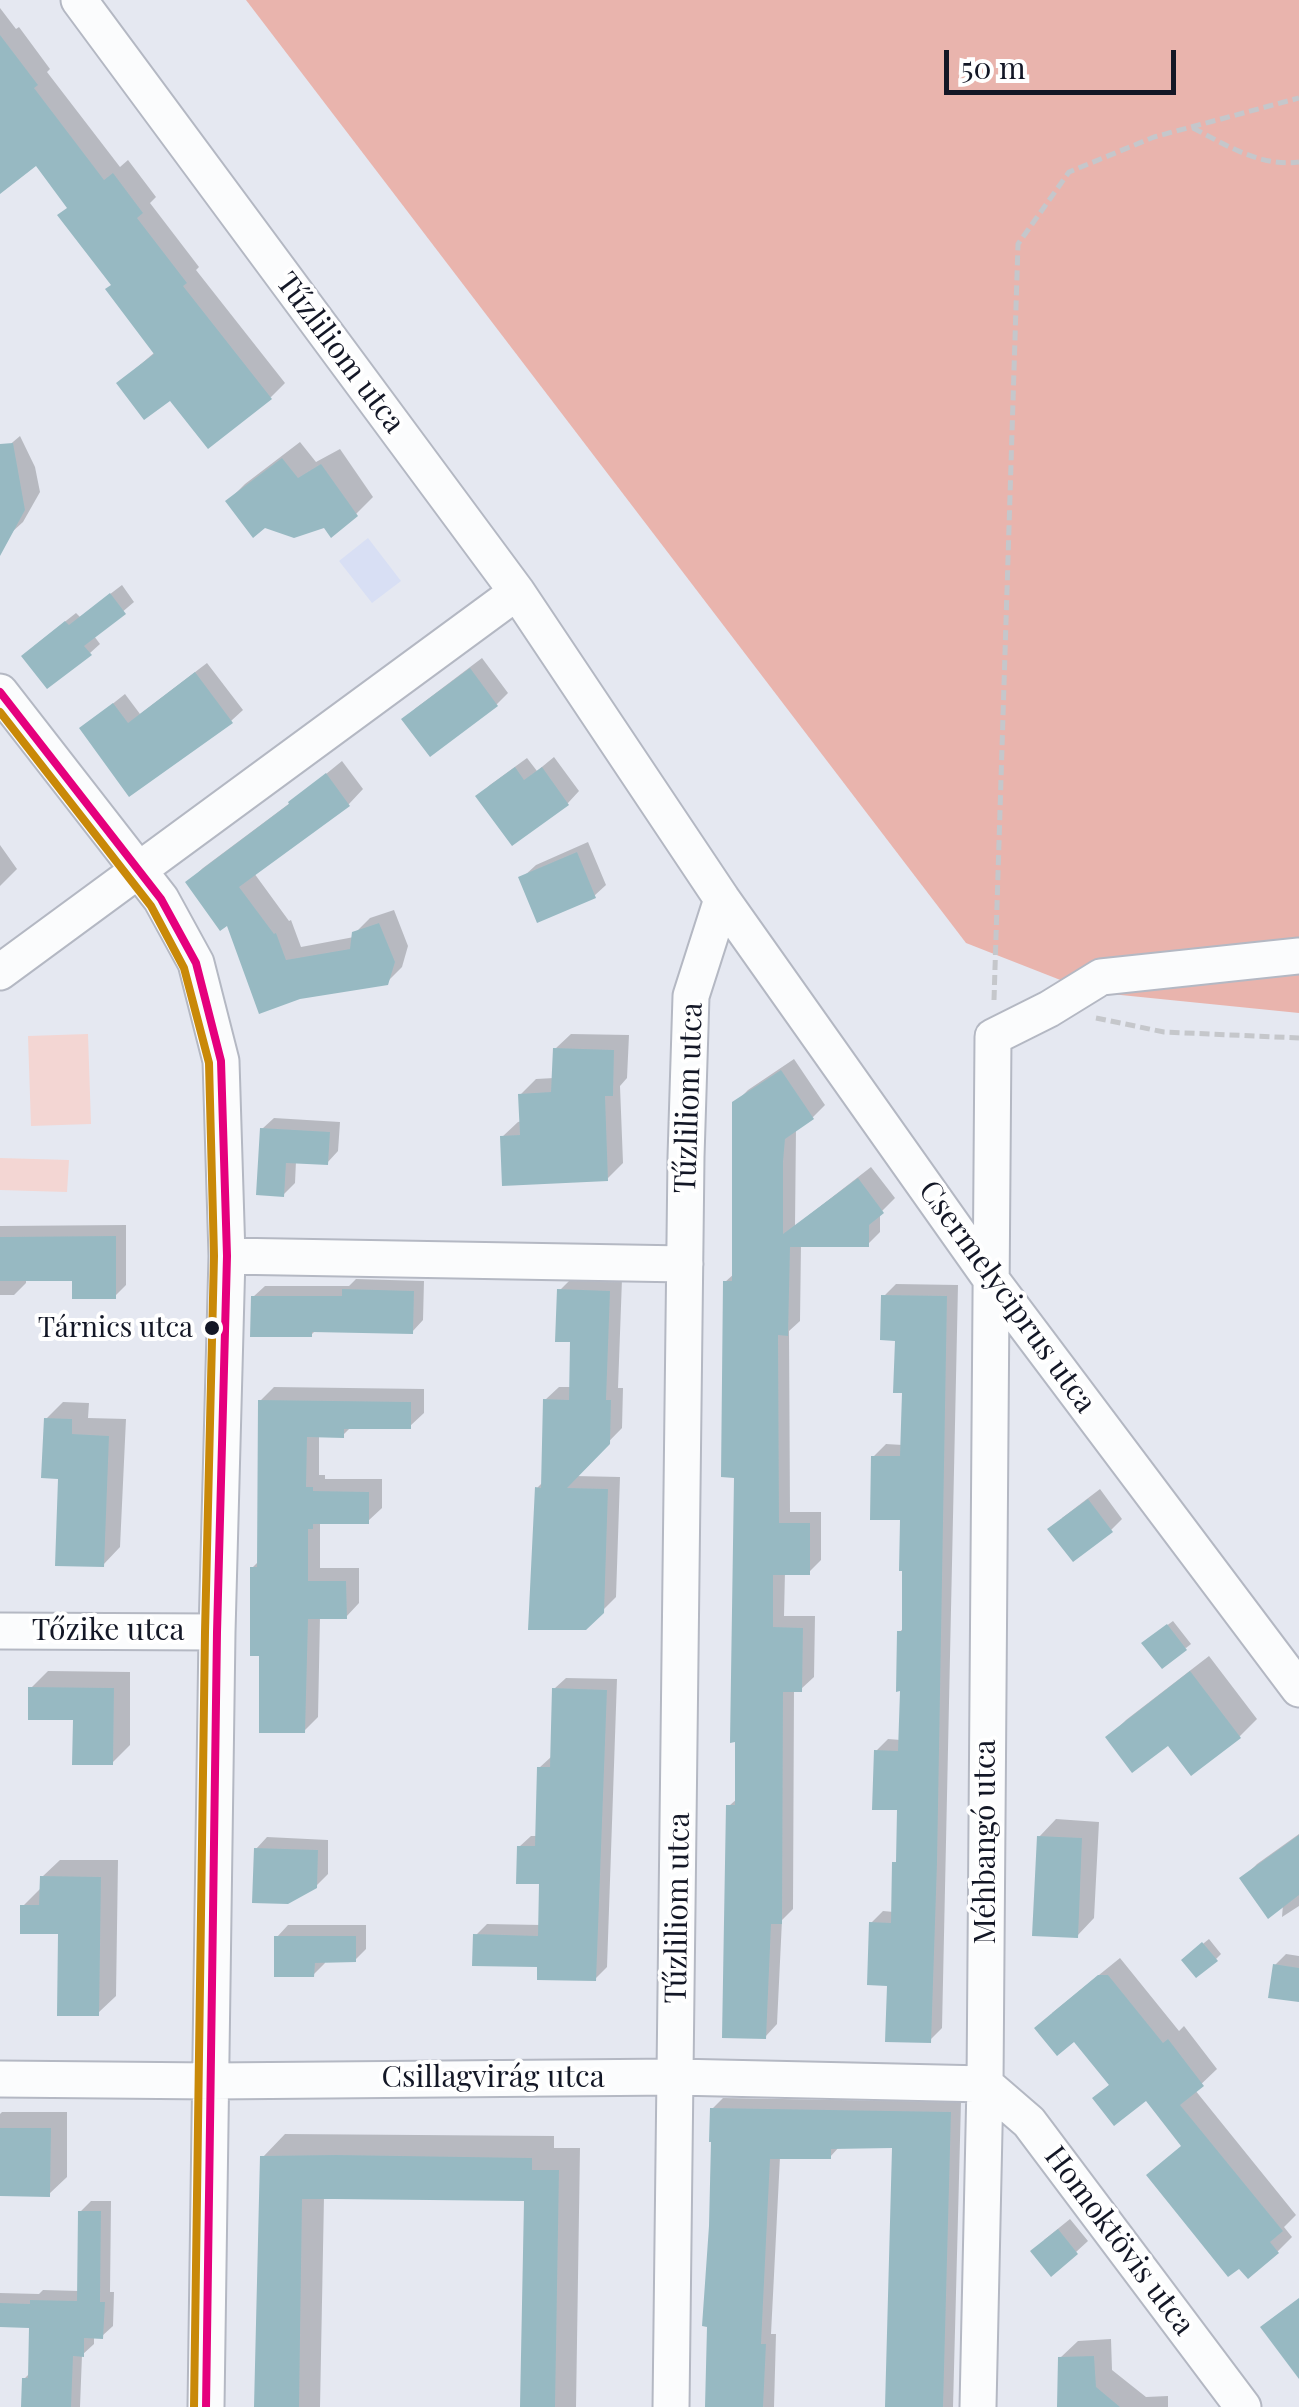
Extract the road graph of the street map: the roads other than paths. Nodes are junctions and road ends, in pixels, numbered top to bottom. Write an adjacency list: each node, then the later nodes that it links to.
1 (79, 0): 2 (street, Tűzliliom utca)
2 (518, 592): 4 (street); 5 (street, Tűzliliom utca)
3 (0, 692): 4 (street)
4 (138, 869): 7 (street); 8 (street)
5 (722, 899): 9 (street, Tűzliliom utca); 10 (street, Csermelyciprus utca)
6 (1299, 956): 10 (street, Méhbangó utca)
7 (0, 972)
8 (227, 1256): 9 (street); 12 (street)
9 (685, 1264): 14 (street, Tűzliliom utca)
10 (990, 1278): 13 (street, Csermelyciprus utca); 17 (street, Méhbangó utca)
11 (0, 1630): 12 (street, Tőzike utca)
12 (216, 1632): 16 (street)
13 (1299, 1689)
14 (676, 2077): 16 (street, Csillagvirág utca); 17 (street, Csillagvirág utca); 19 (street, Tűzliliom utca)
15 (0, 2079): 16 (street, Csillagvirág utca)
16 (212, 2080): 18 (street)
17 (985, 2084): 20 (street, Méhbangó utca); 21 (street, Homoktövis utca)
18 (206, 2407)
19 (671, 2407)
20 (978, 2407)
21 (1243, 2407)

